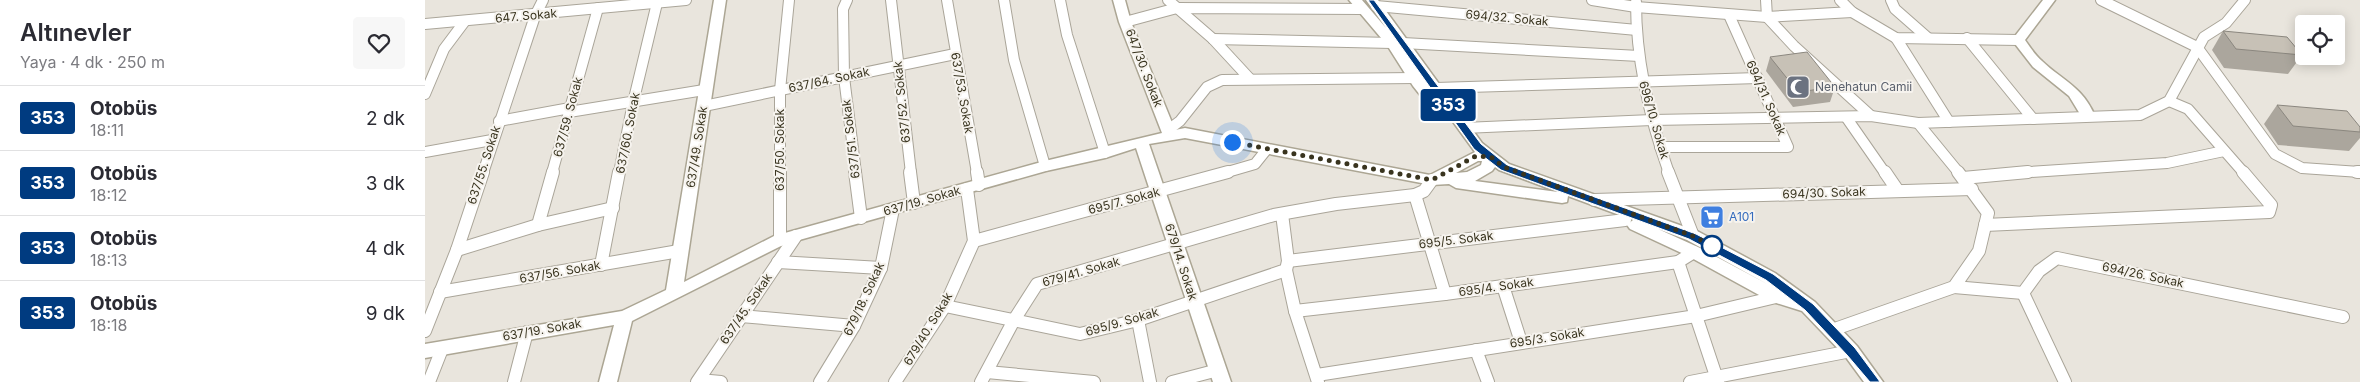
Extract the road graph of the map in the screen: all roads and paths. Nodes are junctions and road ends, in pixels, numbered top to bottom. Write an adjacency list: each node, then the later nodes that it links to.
1 (543, 0): 29 (street, 637/55. Sokak)
2 (686, 0): 20 (street, 647. Sokak)
3 (720, 0): 51 (street, 637/49. Sokak)
4 (789, 0): 52 (street, 637/50. Sokak)
5 (847, 0): 45 (street, 637/51. Sokak)
6 (891, 0): 44 (street, 637/52. Sokak)
7 (947, 0): 42 (street, 637/53. Sokak)
8 (1004, 0): 77 (street)
9 (1060, 0): 75 (street)
10 (1119, 0): 32 (street, 647/30. Sokak)
11 (1168, 0): 25 (street)
12 (1592, 0): 23 (street)
13 (1689, 0): 26 (street)
14 (1766, 0): 30 (street)
15 (1840, 0): 27 (street)
16 (1891, 0): 36 (street)
17 (2049, 0): 39 (street)
18 (2101, 0): 21 (street)
19 (2245, 0): 41 (street)
20 (657, 3): 24 (street, 647. Sokak); 55 (street, 637/60. Sokak)
21 (2119, 3): 41 (street)
22 (1366, 4): 25 (street, 694/32. Sokak); 34 (street, 694/32. Sokak); 40 (street)
23 (1636, 4): 26 (street); 34 (street, 696/10. Sokak)
24 (599, 8): 29 (street, 647. Sokak); 57 (street, 637/59. Sokak)
25 (1177, 8): 32 (street, 694/32. Sokak); 38 (street)
26 (1690, 12): 28 (street)
27 (1852, 12): 30 (street); 35 (street)
28 (1729, 15): 30 (street); 47 (street, 694/31. Sokak)
29 (535, 16): 31 (street, 647. Sokak); 64 (street, 637/55. Sokak)
30 (1767, 17): 58 (street)
31 (465, 21): 33 (street, 647. Sokak); 53 (street)
32 (1125, 22): 68 (street, 647/30. Sokak)
33 (425, 24)
34 (1637, 30): 43 (street, 696/10. Sokak)
35 (1896, 38): 36 (street); 65 (street)
36 (1928, 38): 37 (street)
37 (1967, 38): 39 (street); 62 (street)
38 (1213, 39): 40 (street); 48 (street)
39 (2019, 40): 59 (street)
40 (1397, 43): 43 (street); 46 (street); 50 (street)
41 (2197, 47): 54 (street); 78 (street)
42 (955, 54): 44 (street, 637/64. Sokak); 81 (street, 637/53. Sokak)
43 (1639, 56): 49 (street, 696/10. Sokak)
44 (898, 66): 45 (street, 637/64. Sokak); 89 (street, 637/52. Sokak)
45 (844, 77): 52 (street, 637/64. Sokak); 93 (street, 637/51. Sokak)
46 (1415, 78): 48 (street); 76 (street)
47 (1758, 78): 49 (street); 61 (street, 694/31. Sokak)
48 (1250, 79): 68 (street)
49 (1641, 82): 50 (street); 63 (street, 696/10. Sokak)
50 (1436, 88): 67 (street)
51 (704, 90): 55 (street); 56 (street, 637/49. Sokak)
52 (780, 90): 56 (street, 637/64. Sokak); 99 (street, 637/50. Sokak)
53 (425, 94)
54 (2169, 101): 59 (street); 73 (street)
55 (633, 103): 57 (street); 90 (street, 637/60. Sokak)
56 (704, 106): 104 (street, 637/49. Sokak)
57 (570, 110): 64 (street); 95 (street, 637/59. Sokak)
58 (1871, 116): 60 (street); 66 (street)
59 (2088, 116): 62 (street)
60 (1846, 117): 61 (street); 84 (street)
61 (1775, 119): 63 (street); 71 (street, 694/31. Sokak)
62 (2033, 119): 65 (street)
63 (1653, 120): 67 (street); 71 (street, 696/10. Sokak)
64 (499, 121): 69 (street, 637/55. Sokak)
65 (1949, 122): 66 (street)
66 (1918, 123): 79 (street)
67 (1464, 128): 76 (street)
68 (1169, 133): 70 (street, 637/19. Sokak); 72 (street, 637/19. Sokak)
69 (492, 140): 74 (street); 103 (street, 637/55. Sokak)
70 (1141, 142): 75 (street, 637/19. Sokak); 83 (street, 679/14. Sokak)
71 (1660, 148): 87 (street, 696/10. Sokak)
72 (1267, 149): 80 (street, 637/19. Sokak); 83 (street, 695/7. Sokak)
73 (2224, 151): 79 (street); 96 (street)
74 (425, 152)
75 (1105, 153): 77 (street, 637/19. Sokak)
76 (1484, 160): 80 (street, 637/19. Sokak); 86 (street); 88 (street)
77 (1045, 166): 81 (street, 637/19. Sokak)
78 (2360, 172)
79 (1963, 178): 82 (street)
80 (1432, 180): 85 (street); 86 (street)
81 (973, 187): 89 (street, 637/19. Sokak); 100 (street)
82 (1972, 189): 84 (street, 694/30. Sokak); 96 (street)
83 (1159, 192): 100 (street, 695/7. Sokak); 102 (street, 679/14. Sokak)
84 (1898, 192): 87 (street, 694/30. Sokak)
85 (1415, 195): 92 (street, 679/41. Sokak); 101 (street)
86 (1562, 198): 94 (street)
87 (1677, 198): 88 (street, 694/30. Sokak); 98 (street, 696/10. Sokak)
88 (1593, 200): 98 (street)
89 (914, 204): 91 (street, 637/19. Sokak)
90 (613, 208): 95 (street); 108 (street, 637/60. Sokak)
91 (893, 209): 93 (street, 637/19. Sokak); 110 (street, 679/18. Sokak)
92 (1282, 214): 102 (street, 679/41. Sokak); 109 (street)
93 (861, 218): 97 (street, 637/19. Sokak)
94 (1625, 220): 101 (street, 695/5. Sokak); 105 (street)
95 (538, 225): 103 (street)
96 (1985, 225): 112 (street)
97 (796, 236): 99 (street, 637/19. Sokak); 106 (street, 637/45. Sokak)
98 (1693, 236): 120 (street)
99 (780, 240): 115 (street, 637/19. Sokak)
100 (974, 241): 119 (street, 679/40. Sokak)
101 (1429, 243): 109 (street, 695/5. Sokak); 116 (street)
102 (1176, 245): 118 (street, 679/14. Sokak); 126 (street, 679/41. Sokak)
103 (457, 250): 113 (street, 637/55. Sokak)
104 (679, 251): 108 (street, 637/56. Sokak); 115 (street, 637/49. Sokak)
105 (1694, 252): 107 (street, 695/4. Sokak); 117 (street)
106 (778, 262): 110 (street); 122 (street, 637/45. Sokak)
107 (1678, 262): 111 (street, 695/4. Sokak); 123 (street)
108 (601, 265): 113 (street, 637/56. Sokak)
109 (1287, 265): 118 (street, 695/9. Sokak); 121 (street)
110 (881, 268): 128 (street, 679/18. Sokak)
111 (1503, 286): 116 (street, 695/4. Sokak); 132 (street)
112 (1954, 287): 114 (street); 129 (street)
113 (440, 292): 130 (street, 637/55. Sokak)
114 (2023, 293): 125 (street, 694/26. Sokak); 154 (street)
115 (674, 294): 124 (street, 637/19. Sokak)
116 (1445, 294): 121 (street, 695/4. Sokak)
117 (1776, 297): 120 (street); 123 (street, 695/3. Sokak)
118 (1193, 300): 127 (street, 695/9. Sokak); 137 (street, 679/14. Sokak)
119 (945, 306): 126 (street, 695/9. Sokak); 147 (street, 679/40. Sokak)
120 (1809, 307): 129 (street)
121 (1295, 311): 139 (street)
122 (741, 316): 128 (street); 141 (street, 637/45. Sokak)
123 (1696, 316): 132 (street, 695/3. Sokak); 140 (street)
124 (625, 317): 131 (street, 637/19. Sokak); 144 (street)
125 (2343, 317)
126 (1014, 320): 127 (street, 695/9. Sokak); 138 (street, 679/41. Sokak)
127 (1138, 320): 149 (street)
128 (853, 326): 146 (street, 679/18. Sokak)
129 (1832, 330): 136 (street)
130 (425, 331)
131 (527, 332): 133 (street, 637/19. Sokak); 143 (street)
132 (1521, 342): 134 (street, 695/3. Sokak)
133 (442, 349): 135 (street, 637/19. Sokak); 142 (street)
134 (1476, 350): 139 (street, 695/3. Sokak); 151 (street)
135 (425, 351)
136 (1851, 351): 140 (street); 153 (street)
137 (1220, 376): 150 (street)
138 (984, 377): 148 (street)
139 (1317, 379)
140 (1717, 380): 152 (street)
141 (698, 381): 145 (street)
142 (429, 382)
143 (514, 382)
144 (608, 382)
145 (721, 382)
146 (820, 382)
147 (895, 382)
148 (1094, 382)
149 (1150, 382)
150 (1172, 382)
151 (1488, 382)
152 (1690, 382)
153 (1874, 382)
154 (2065, 382)

